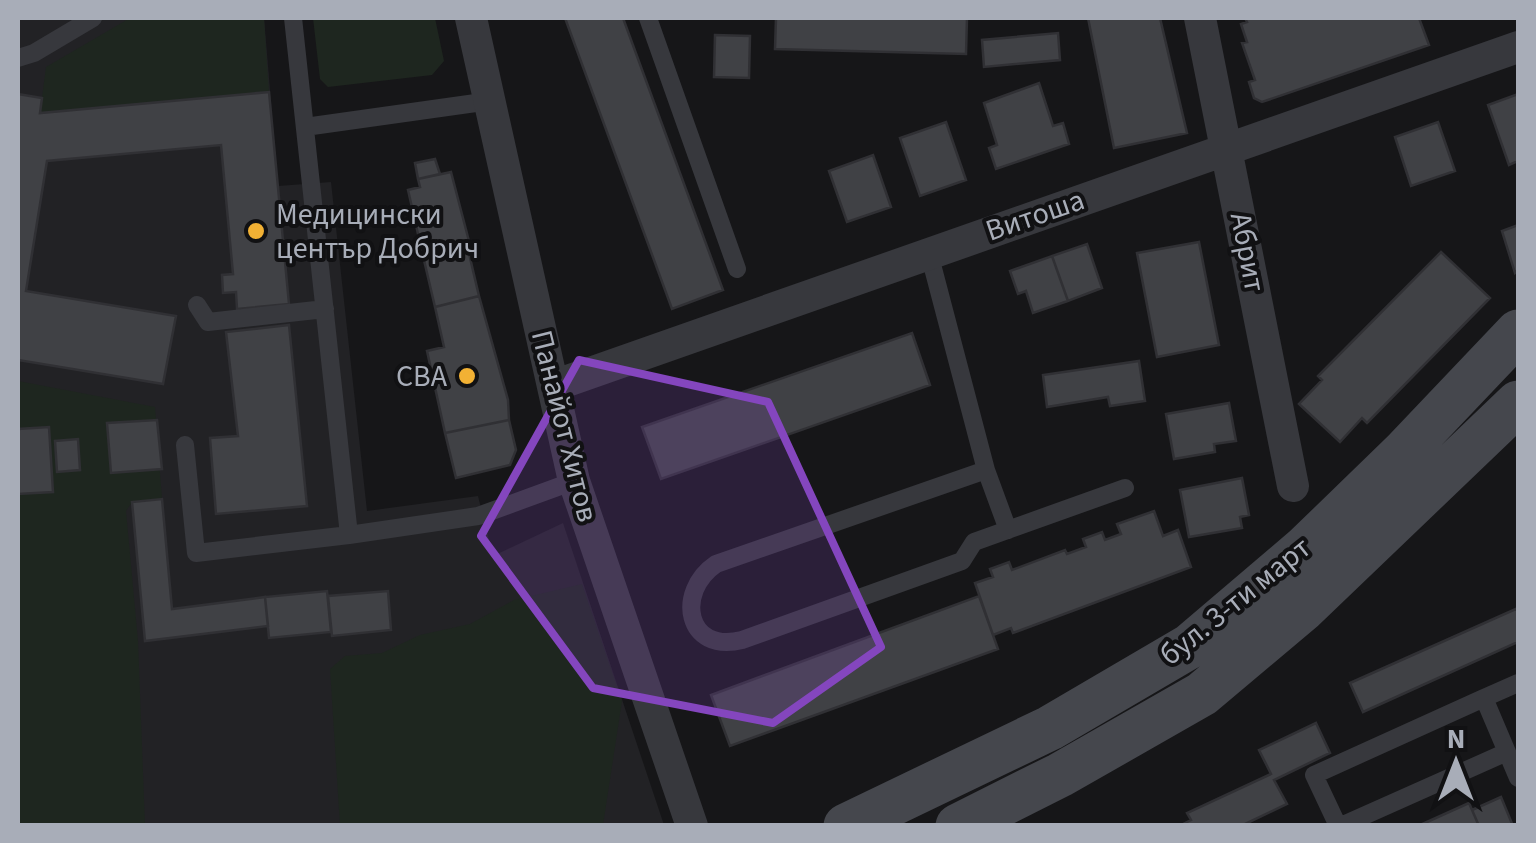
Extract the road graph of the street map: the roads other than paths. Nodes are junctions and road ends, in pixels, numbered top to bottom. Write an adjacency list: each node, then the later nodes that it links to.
1 (94, 18): 7 (lane)
2 (293, 18): 9 (lane)
3 (471, 18): 8 (street, Панайот Хитов)
4 (648, 18): 12 (lane)
5 (1200, 18): 10 (street, Абрит)
6 (1518, 47): 10 (street, Витоша)
7 (18, 58)
8 (490, 100): 9 (lane); 16 (street, Панайот Хитов)
9 (305, 127): 14 (lane)
10 (1228, 148): 11 (street, Витоша); 21 (street, Абрит)
11 (928, 253): 16 (street, Витоша); 19 (lane)
12 (737, 269)
13 (197, 305): 14 (lane)
14 (324, 310): 24 (lane)
15 (1518, 332): 30 (main road, бул. 3-ти март)
16 (553, 386): 20 (street, Панайот Хитов)
17 (1518, 403): 31 (main road, бул. 3-ти март)
18 (184, 445): 24 (lane)
19 (986, 470): 23 (lane); 23 (lane)
20 (574, 482): 24 (lane); 29 (street, Панайот Хитов)
21 (1293, 486)
22 (1125, 488): 23 (lane)
23 (1008, 530)
24 (349, 535)
25 (1518, 683): 26 (lane)
26 (1484, 698): 27 (lane); 32 (lane)
27 (1507, 752): 28 (lane); 32 (lane)
28 (1518, 778)
29 (692, 826)
30 (846, 826)
31 (958, 826)
32 (1339, 826)

